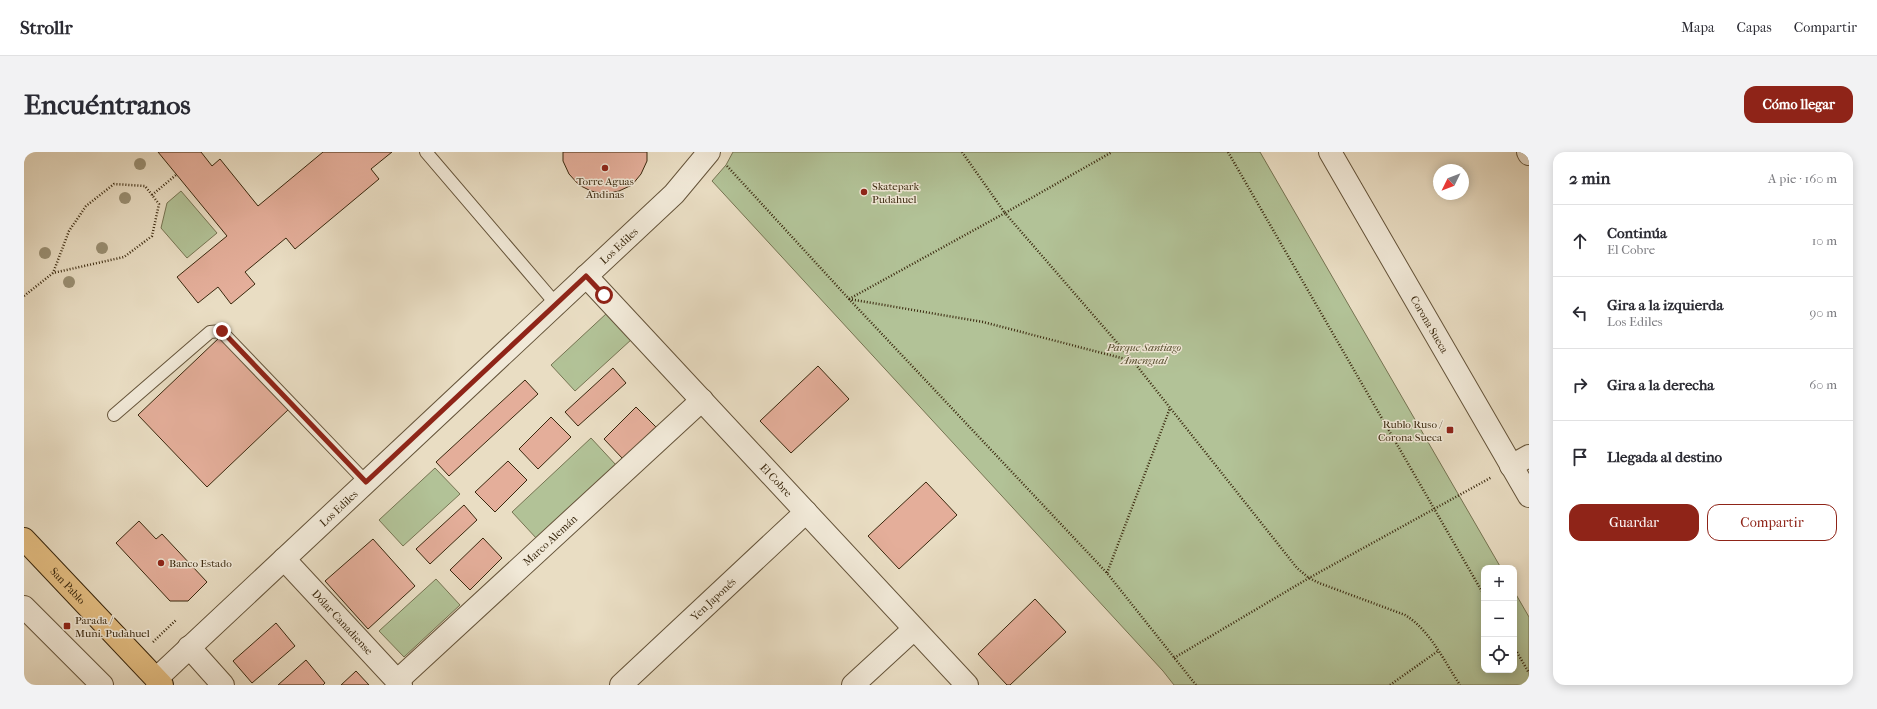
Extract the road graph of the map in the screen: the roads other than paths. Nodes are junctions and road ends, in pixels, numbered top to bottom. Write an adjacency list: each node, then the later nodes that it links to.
1 (426, 152): 5 (lane)
2 (1330, 152): 8 (street, Corona Sueca)
3 (717, 158): 4 (street, Los Ediles)
4 (586, 276): 5 (street, Los Ediles); 6 (street, El Cobre)
5 (556, 304): 9 (street, Los Ediles)
6 (702, 400): 11 (street, El Cobre); 18 (street, Marco Alemán)
7 (114, 415): 9 (lane)
8 (1520, 461): 10 (street, Corona Sueca)
9 (366, 482): 13 (street, Los Ediles)
10 (1529, 496)
11 (806, 512): 15 (street, El Cobre); 21 (street, Yen Japonés)
12 (24, 539): 17 (main road, San Pablo)
13 (284, 559): 16 (street, Los Ediles); 18 (street, Dólar Canadiense)
14 (24, 607): 19 (street)
15 (914, 629): 22 (street); 23 (street, El Cobre)
16 (190, 647): 17 (street, Los Ediles); 20 (street)
17 (159, 682)
18 (399, 683)
19 (102, 685)
20 (223, 685)
21 (621, 685)
22 (853, 685)
23 (966, 685)

